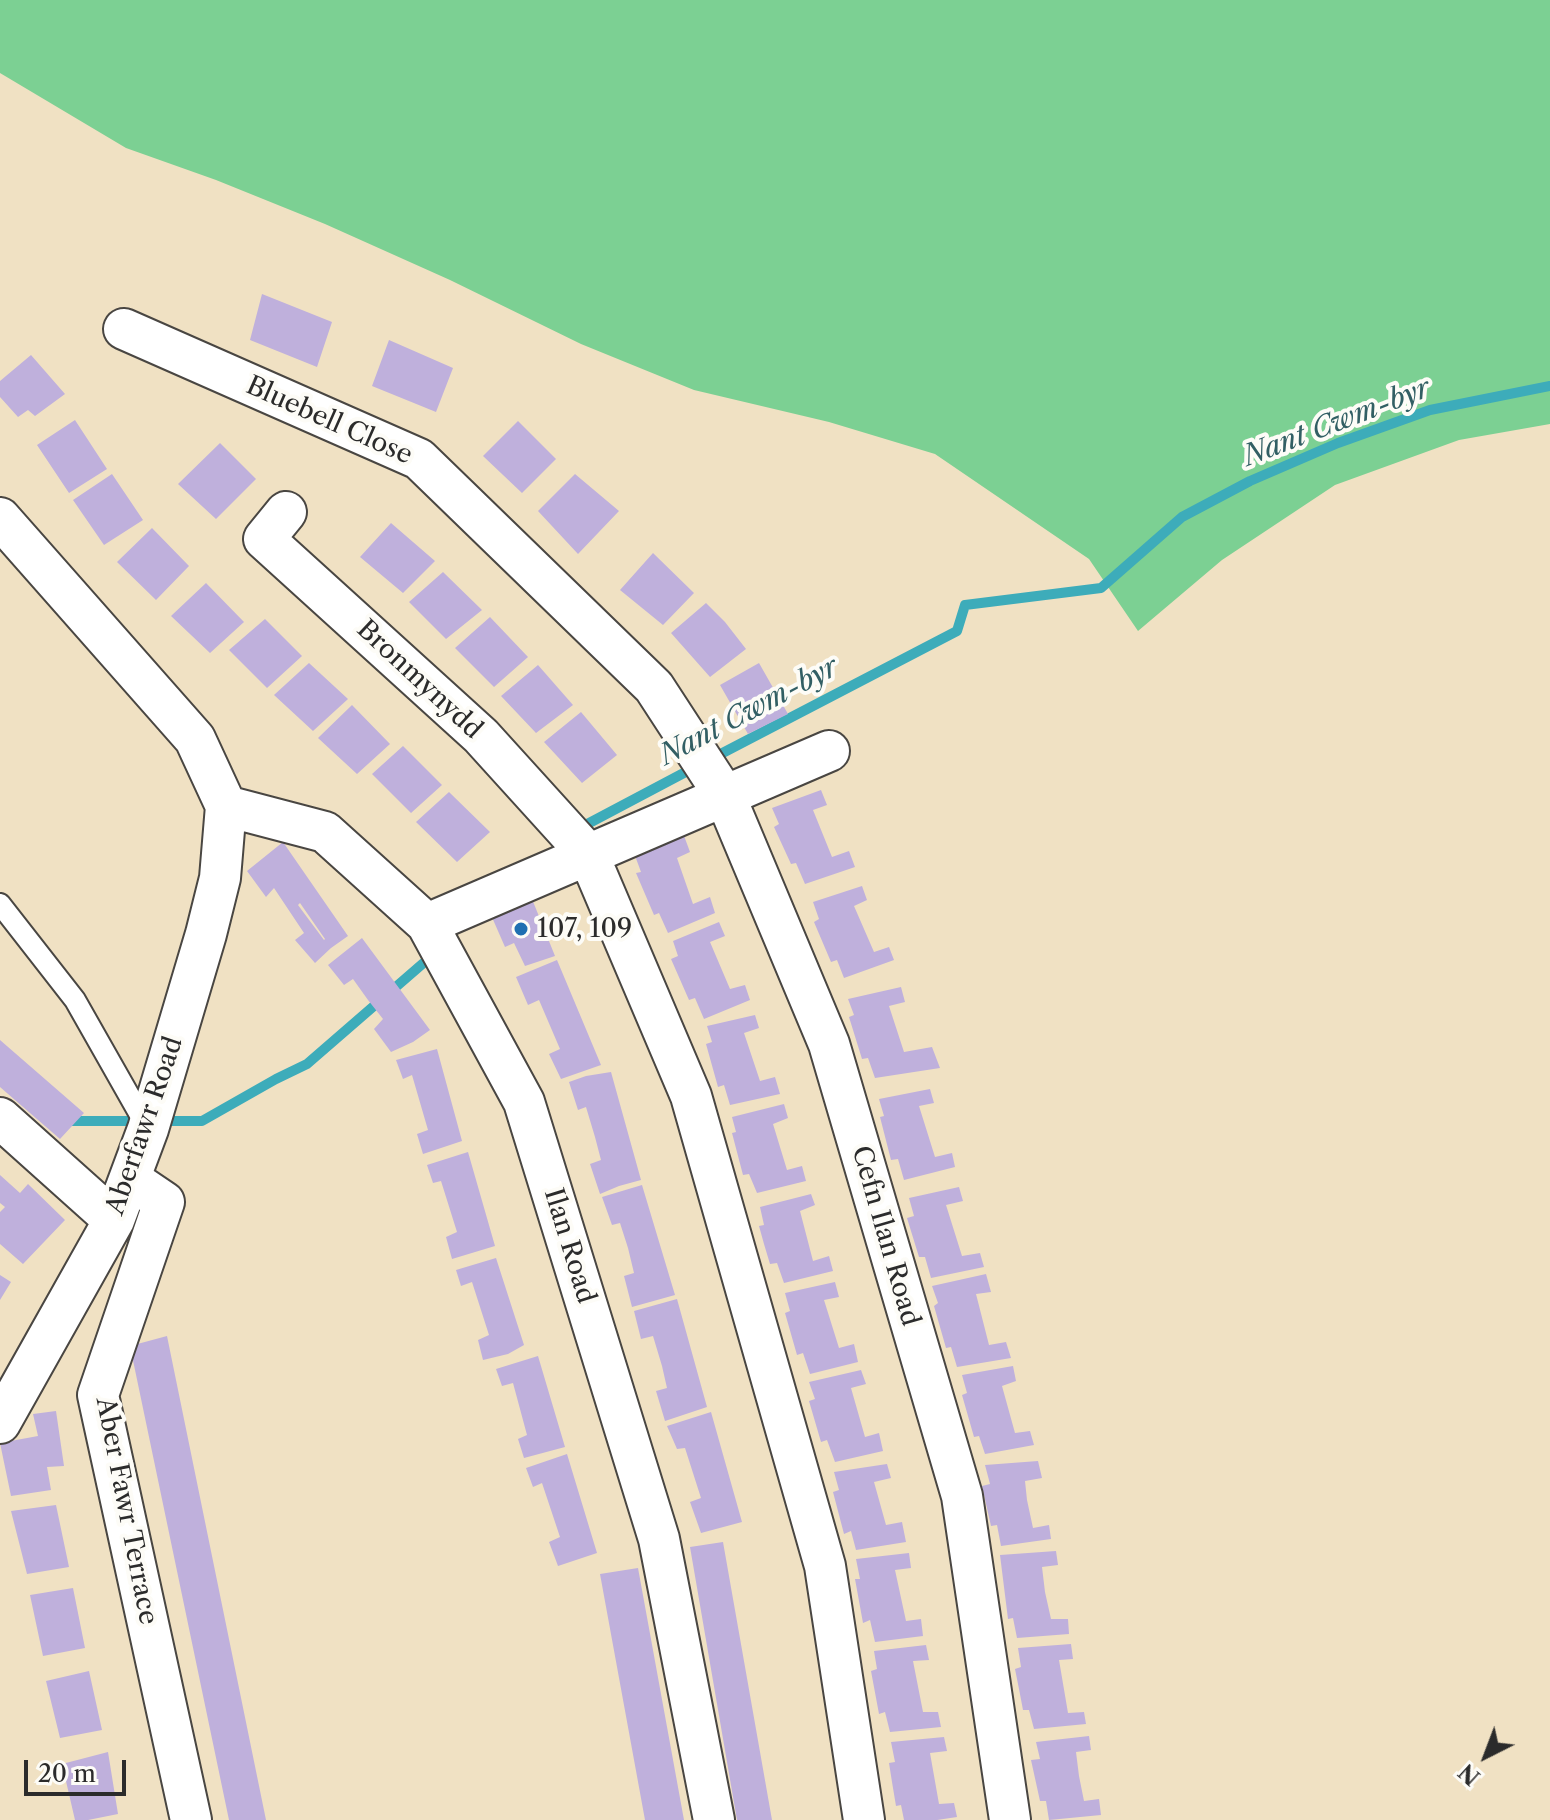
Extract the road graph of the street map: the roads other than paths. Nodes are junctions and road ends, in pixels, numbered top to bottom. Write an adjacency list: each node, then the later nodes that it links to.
1 (124, 329): 4 (street, Bluebell Close)
2 (286, 512): 8 (street, Bronmynydd)
3 (0, 518): 7 (street)
4 (654, 687): 6 (street, Cefn Ilan Road)
5 (829, 751): 6 (street)
6 (725, 796): 8 (street); 19 (street, Cefn Ilan Road)
7 (226, 806): 10 (street, Ilan Road); 12 (street, Aberfawr Road)
8 (588, 854): 10 (street); 18 (street)
9 (0, 904): 12 (lane)
10 (427, 924): 17 (street, Ilan Road)
11 (0, 1118): 14 (street)
12 (148, 1129): 13 (street, Aberfawr Road)
13 (130, 1179): 14 (street, Aberfawr Road); 16 (street, Aber Fawr Terrace)
14 (114, 1220): 15 (street, Aberfawr Road)
15 (0, 1423)
16 (191, 1820)
17 (714, 1820)
18 (864, 1820)
19 (1010, 1820)

